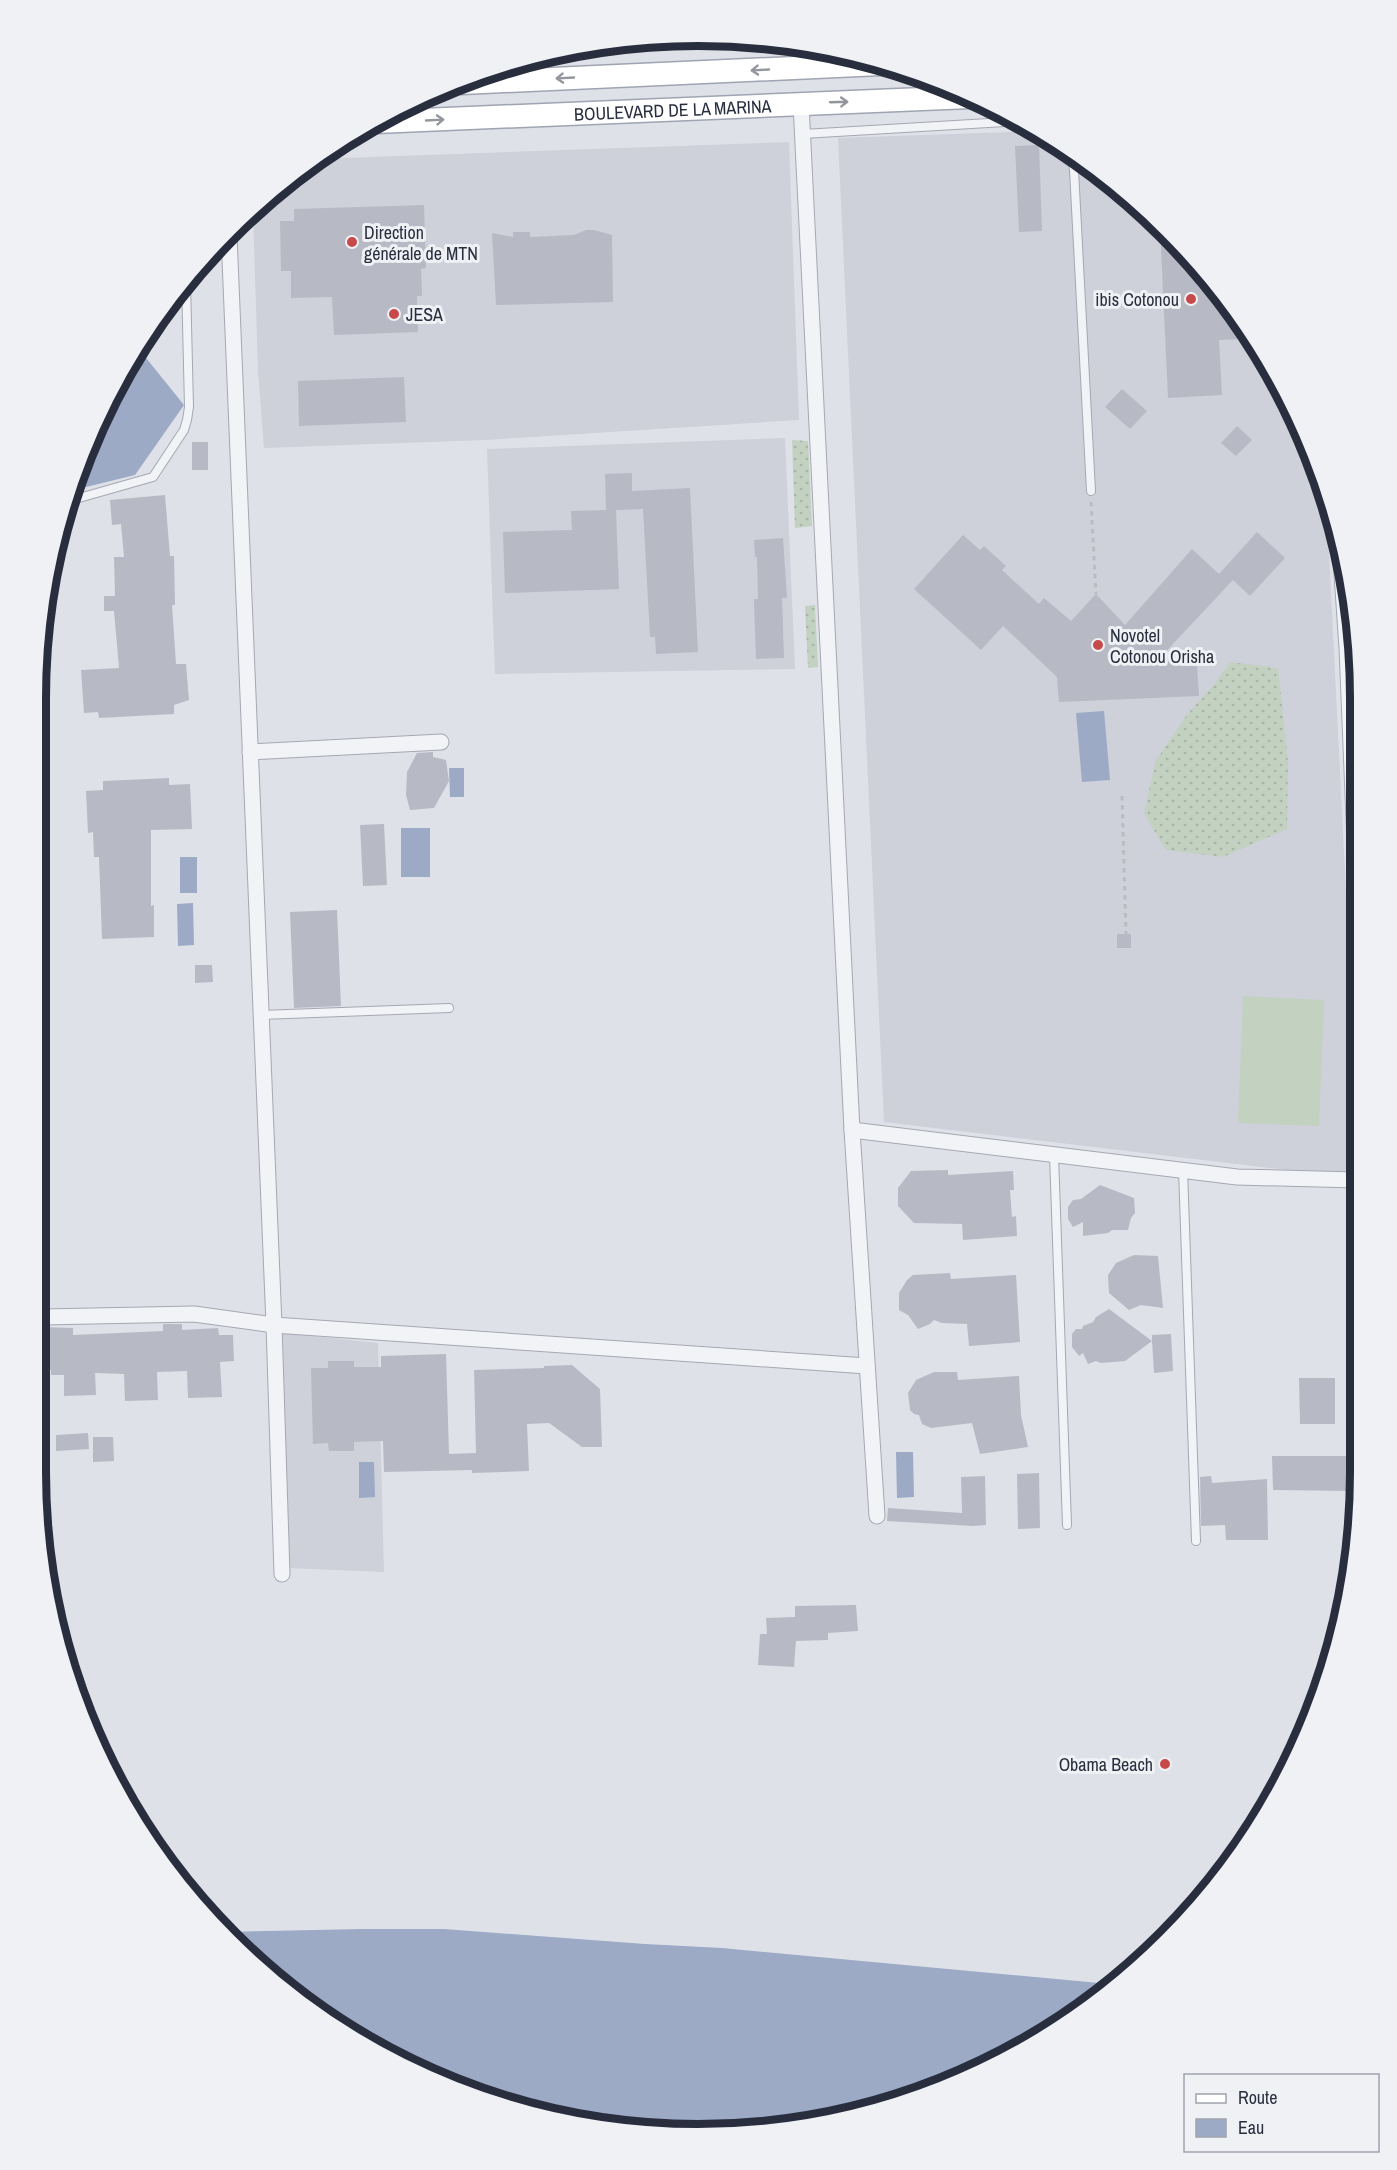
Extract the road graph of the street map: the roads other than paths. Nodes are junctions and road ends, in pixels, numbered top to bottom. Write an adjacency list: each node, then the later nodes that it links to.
1 (852, 65): 2 (main road, BOULEVARD DE LA MARINA, one-way to 2)
2 (487, 82)
3 (954, 99): 4 (main road, BOULEVARD DE LA MARINA, one-way to 3)
4 (801, 104): 5 (main road, BOULEVARD DE LA MARINA, one-way to 4); 7 (street)
5 (397, 121)
6 (1002, 122): 7 (lane)
7 (803, 134): 19 (street)
8 (1073, 165): 11 (lane)
9 (228, 246): 16 (street)
10 (186, 295): 12 (lane)
11 (1091, 491)
12 (78, 498)
13 (1344, 609): 14 (street)
14 (1350, 721)
15 (441, 742): 16 (street)
16 (250, 752): 18 (street)
17 (450, 1008): 18 (lane)
18 (261, 1015): 24 (street)
19 (852, 1130): 20 (street); 25 (street)
20 (1054, 1155): 21 (street); 27 (lane)
21 (1184, 1170): 22 (street); 28 (lane)
22 (1350, 1180)
23 (46, 1317): 24 (street)
24 (274, 1325): 25 (street); 29 (street)
25 (867, 1366): 26 (street)
26 (878, 1516)
27 (1067, 1525)
28 (1196, 1541)
29 (282, 1574)

